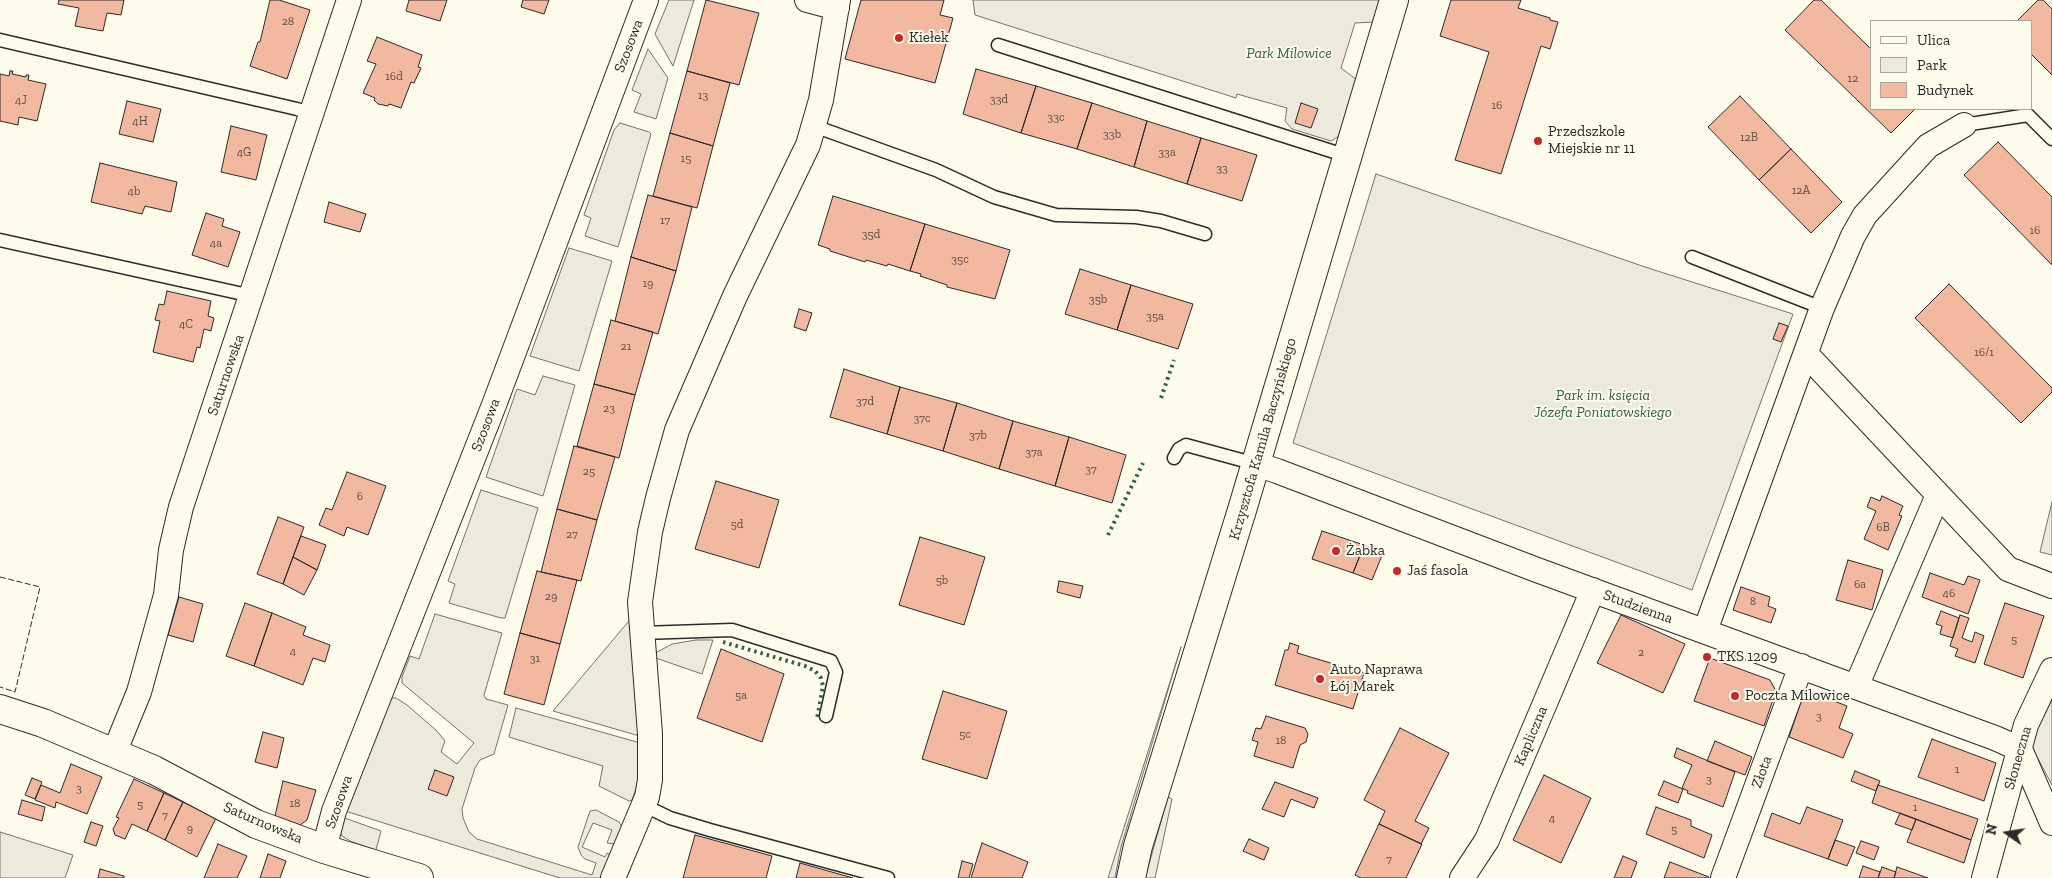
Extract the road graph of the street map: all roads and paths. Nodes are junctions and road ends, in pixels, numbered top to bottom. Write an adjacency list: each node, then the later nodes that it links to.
1 (348, 0): 8 (street, Saturnowska)
2 (646, 0): 35 (street, Szosowa)
3 (807, 0): 5 (street)
4 (1394, 0): 12 (street, Krzysztofa Kamila Baczyńskiego)
5 (837, 4): 10 (street)
6 (0, 40): 8 (lane)
7 (998, 45): 12 (lane)
8 (311, 114): 16 (street, Saturnowska)
9 (1964, 125): 11 (lane); 17 (street)
10 (814, 126): 13 (lane); 25 (street)
11 (2052, 139)
12 (1347, 156): 20 (street, Krzysztofa Kamila Baczyńskiego)
13 (1205, 234)
14 (0, 240): 16 (lane)
15 (1692, 257): 17 (lane)
16 (252, 296): 32 (street, Saturnowska)
17 (1822, 308): 18 (street)
18 (1806, 354): 21 (street); 24 (street)
19 (1174, 458): 20 (lane)
20 (1256, 464): 23 (street, Studzienna); 39 (street, Krzysztofa Kamila Baczyńskiego)
21 (1938, 495): 22 (street); 28 (street)
22 (2052, 586)
23 (1593, 590): 24 (street, Studzienna); 40 (street, Kapliczna)
24 (1705, 631): 26 (street, Studzienna)
25 (642, 633): 30 (lane); 33 (street)
26 (1801, 666): 28 (street, Studzienna); 41 (street, Złota)
27 (2052, 670): 31 (street, Słoneczna)
28 (1856, 687): 31 (street, Studzienna)
29 (0, 709): 32 (street, Saturnowska)
30 (826, 716)
31 (2020, 749): 34 (street); 42 (street, Słoneczna)
32 (114, 753): 35 (street, Saturnowska)
33 (643, 805): 37 (street); 38 (lane)
34 (2052, 823)
35 (324, 849): 36 (street, Saturnowska)
36 (419, 878)
37 (612, 878)
38 (888, 878)
39 (1131, 878)
40 (1462, 878)
41 (1723, 878)
42 (1984, 878)

